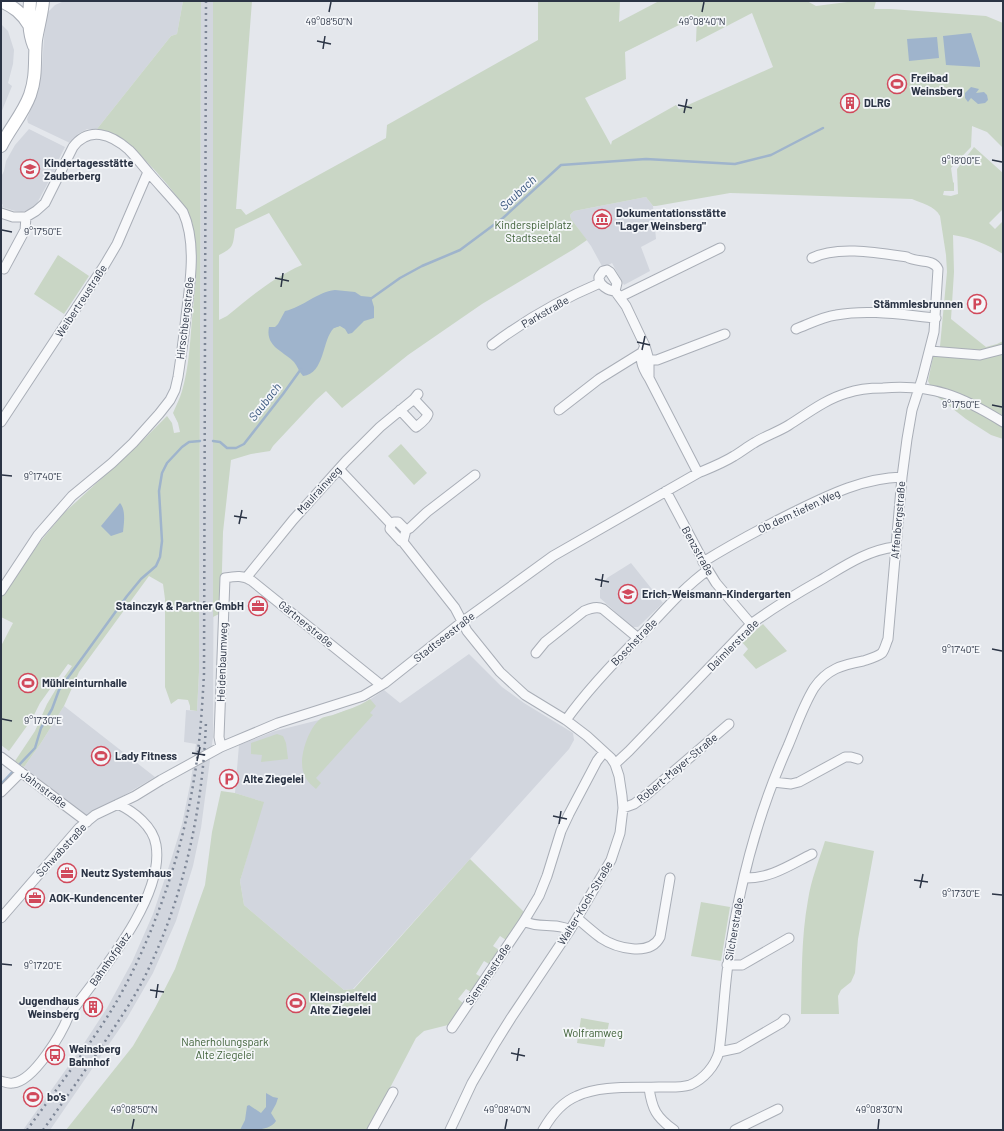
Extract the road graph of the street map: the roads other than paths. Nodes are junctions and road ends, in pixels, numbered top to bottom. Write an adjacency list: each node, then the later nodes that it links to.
1 (1, 1): 4 (street)
2 (30, 1): 4 (street)
3 (43, 1): 5 (street)
4 (29, 25): 5 (street)
5 (36, 53): 6 (street)
6 (1, 146)
7 (148, 172): 9 (street, Hirschbergstraße); 27 (street, Weibertreustraße); 40 (street, Hirschbergstraße)
8 (1, 213): 9 (street)
9 (26, 217): 12 (street)
10 (720, 248): 14 (street)
11 (812, 258): 15 (street, Affenbergstraße)
12 (4, 269)
13 (600, 283): 14 (street); 14 (street); 18 (street, Parkstraße)
14 (618, 294): 19 (street)
15 (936, 318): 16 (street); 21 (street, Affenbergstraße)
16 (796, 330)
17 (725, 334): 22 (street)
18 (492, 345)
19 (643, 349): 22 (street); 23 (street); 26 (street)
20 (1003, 349): 21 (street)
21 (930, 350): 24 (street, Affenbergstraße)
22 (649, 360): 23 (street)
23 (649, 378): 30 (street)
24 (919, 387): 28 (street, Stadtseestraße); 30 (street, Stadtseestraße); 32 (street, Affenbergstraße)
25 (400, 410): 25 (street, Maulrainweg); 29 (street, Maulrainweg)
26 (559, 410)
27 (1, 422)
28 (1003, 422)
29 (339, 468): 34 (street); 39 (street, Maulrainweg)
30 (698, 473): 33 (street, Stadtseestraße)
31 (475, 475): 35 (street)
32 (902, 477): 37 (street, Affenbergstraße); 38 (street, Ob dem tiefen Weg)
33 (666, 491): 38 (street, Benzstraße); 41 (street, Stadtseestraße)
34 (391, 524): 35 (street); 36 (street, Walter-Koch-Straße)
35 (406, 530): 36 (street)
36 (403, 542): 41 (street, Walter-Koch-Straße)
37 (895, 547): 42 (street, Daimlerstraße); 44 (street, Affenbergstraße)
38 (705, 566): 42 (street, Benzstraße); 43 (street, Boschstraße)
39 (246, 578): 46 (street, Gärtnerstraße); 49 (street, Heidenbaumweg)
40 (1, 591)
41 (462, 622): 46 (street, Stadtseestraße); 47 (street, Walter-Koch-Straße)
42 (751, 624): 53 (street, Daimlerstraße)
43 (638, 638): 45 (street); 47 (street, Boschstraße)
44 (882, 652): 55 (street, Silcherstraße)
45 (536, 653)
46 (381, 686): 49 (street, Stadtseestraße)
47 (566, 720): 50 (street, Walter-Koch-Straße)
48 (729, 724): 60 (street, Robert-Mayer-Straße)
49 (221, 747): 56 (street, Stadtseestraße)
50 (604, 752): 53 (street, Walter-Koch-Straße); 68 (street, Siemensstraße)
51 (1, 757): 54 (street, Jahnstraße)
52 (858, 759): 55 (street)
53 (615, 764): 60 (street, Walter-Koch-Straße)
54 (17, 769): 57 (street); 62 (street, Jahnstraße)
55 (773, 782): 65 (street, Silcherstraße)
56 (154, 784): 58 (street, Schwabstraße)
57 (1, 792)
58 (135, 796): 59 (street, Schwabstraße); 61 (street, Bahnhofplatz)
59 (118, 804): 61 (street, Bahnhofplatz); 62 (street, Schwabstraße)
60 (623, 808): 67 (street, Walter-Koch-Straße)
61 (138, 817): 75 (street, Bahnhofplatz)
62 (87, 822): 66 (street, Schwabstraße)
63 (812, 854): 65 (street)
64 (670, 878): 67 (street)
65 (744, 878): 71 (street, Silcherstraße)
66 (1, 918)
67 (577, 918): 69 (street, Walter-Koch-Straße)
68 (524, 921): 69 (street); 73 (street, Siemensstraße)
69 (570, 930): 81 (street, Walter-Koch-Straße)
70 (789, 938): 71 (street)
71 (727, 965): 74 (street, Silcherstraße)
72 (785, 1019): 74 (street)
73 (452, 1028)
74 (719, 1052): 76 (street, Silcherstraße)
75 (1, 1081)
76 (649, 1088): 82 (street, Silcherstraße); 83 (street)
77 (393, 1092): 80 (street)
78 (778, 1109): 79 (street)
79 (741, 1129)
80 (372, 1130)
81 (450, 1130)
82 (542, 1130)
83 (674, 1130)

